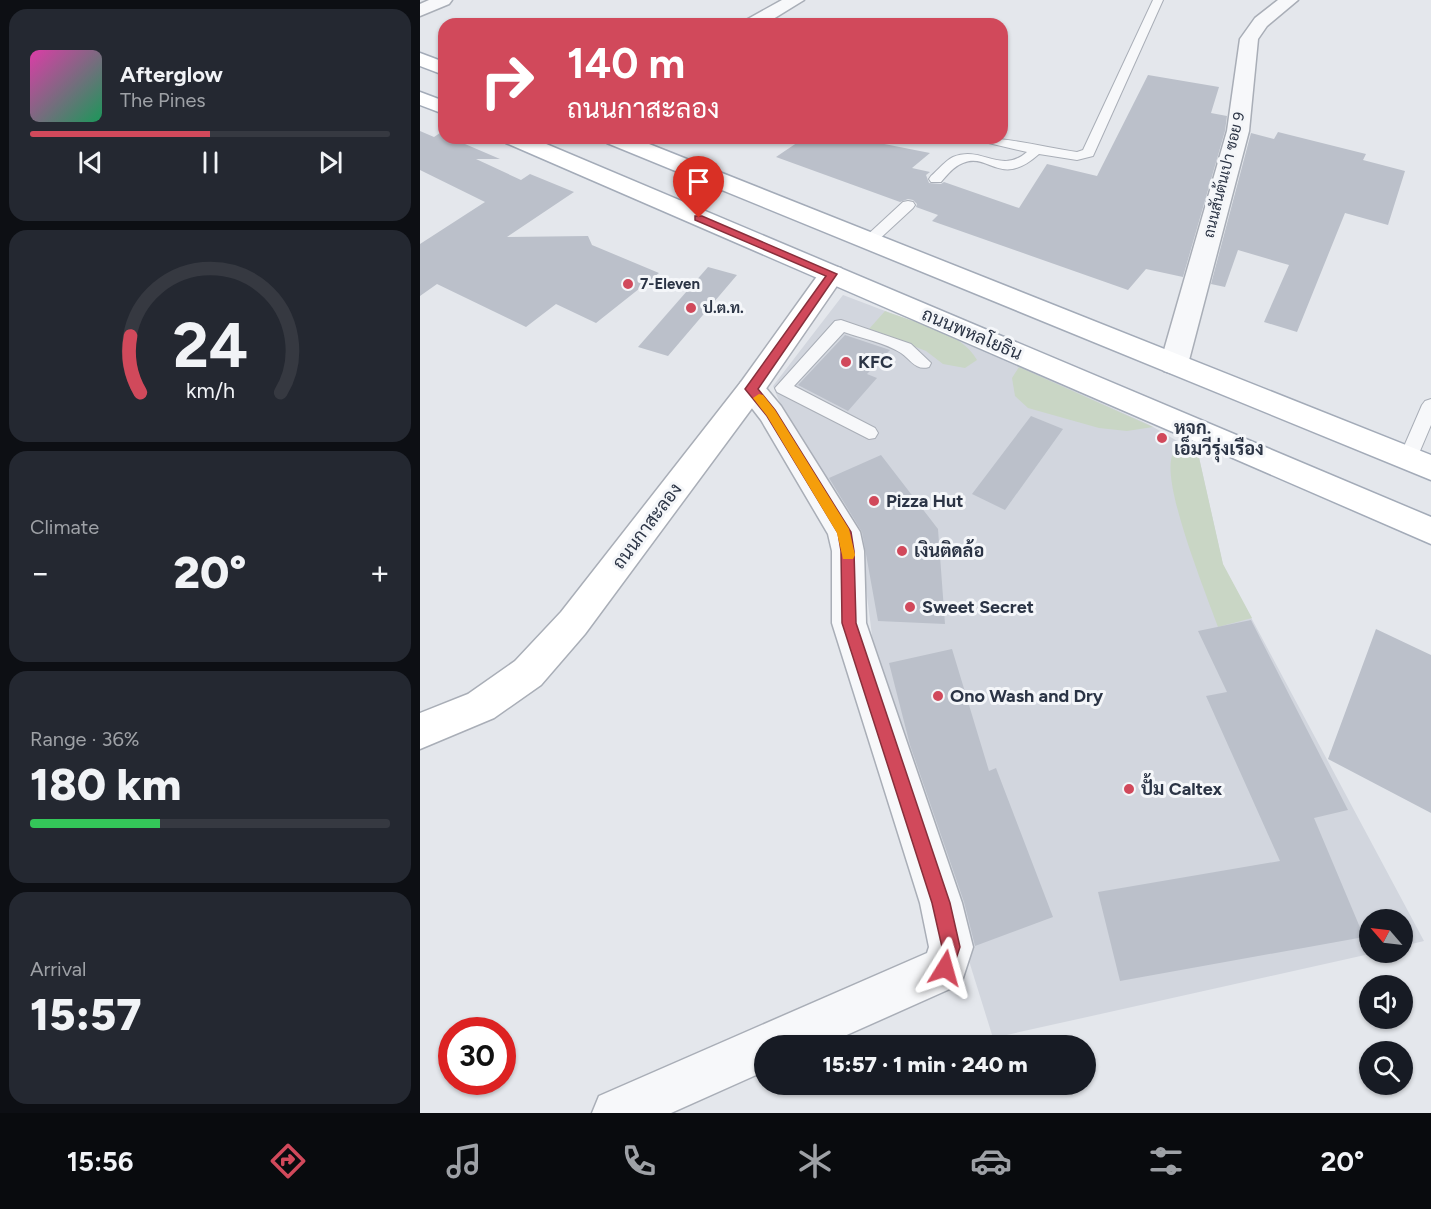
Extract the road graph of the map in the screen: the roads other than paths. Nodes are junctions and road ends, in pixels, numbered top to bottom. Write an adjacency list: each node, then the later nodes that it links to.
1 (443, 0): 5 (street)
2 (795, 0): 6 (street)
3 (1158, 0): 14 (lane)
4 (1286, 1): 20 (street, ถนนสันต้นเปา ซอย 9)
5 (420, 11)
6 (763, 18)
7 (420, 59): 8 (main road)
8 (438, 66)
9 (421, 98): 10 (main road)
10 (438, 105)
11 (528, 144): 18 (main road, ถนนพหลโยธิน)
12 (630, 144): 17 (main road)
13 (1008, 144): 14 (lane)
14 (1036, 150): 15 (lane)
15 (936, 179)
16 (908, 205): 17 (lane)
17 (869, 241): 20 (main road)
18 (832, 274): 21 (main road, ถนนกาสะลอง); 25 (main road, ถนนพหลโยธิน)
19 (923, 363): 23 (lane)
20 (1174, 364): 24 (main road)
21 (751, 389): 26 (main road, ถนนกาสะลอง); 27 (street)
22 (1431, 405): 24 (lane)
23 (868, 433)
24 (1420, 463)
25 (1431, 531)
26 (420, 731)
27 (792, 1035)
28 (754, 1052): 29 (street)
29 (616, 1113)

